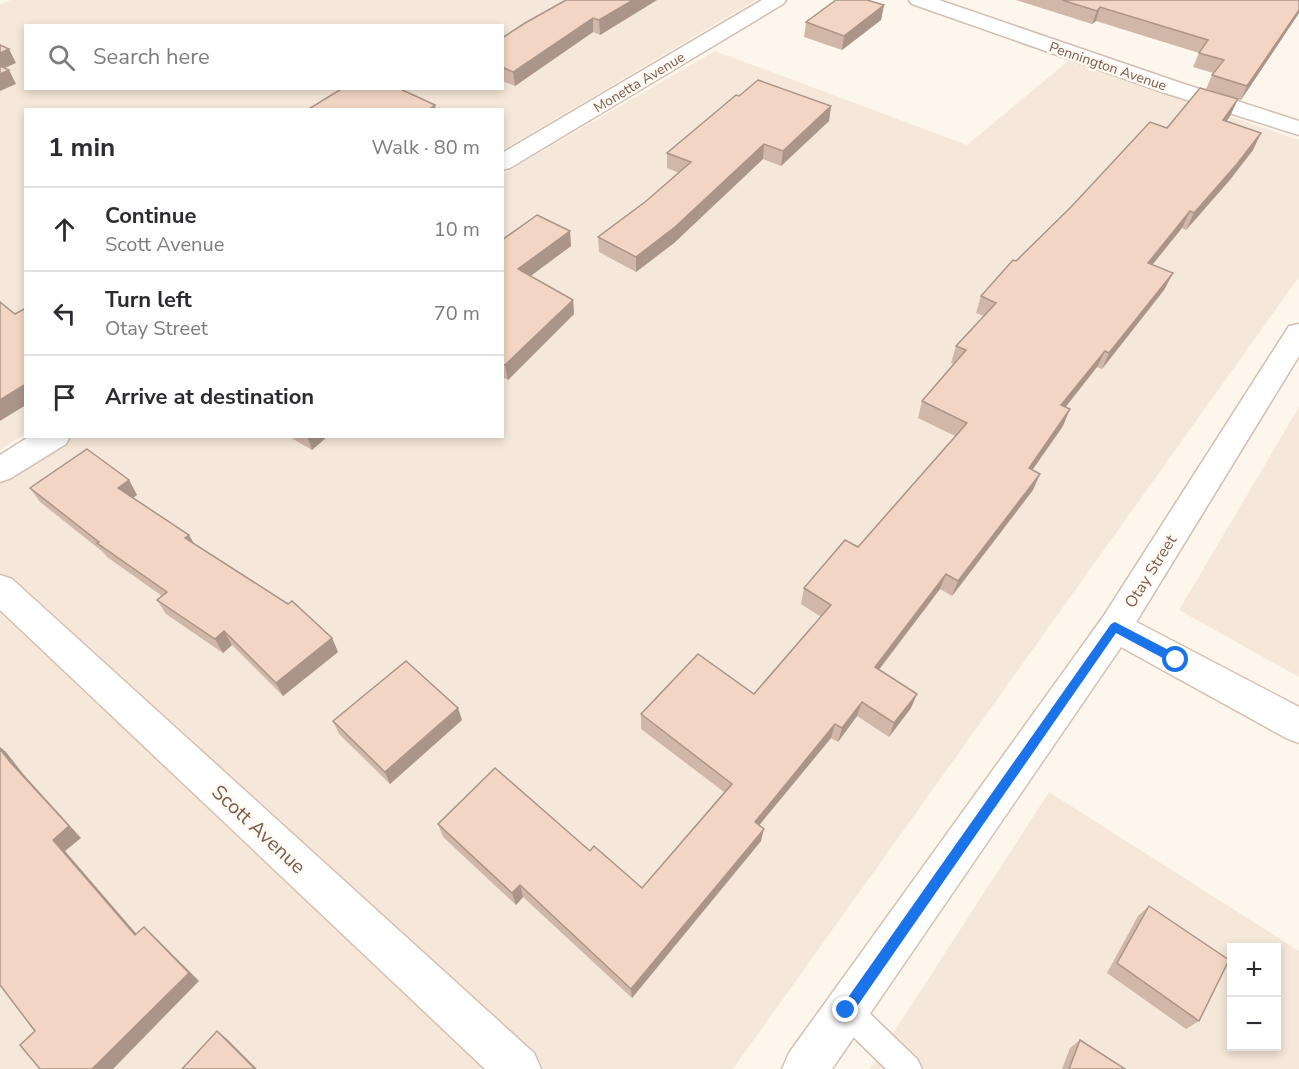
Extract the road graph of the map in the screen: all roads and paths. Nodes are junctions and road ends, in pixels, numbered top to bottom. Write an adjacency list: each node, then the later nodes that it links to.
1 (776, 0): 4 (street, Monetta Avenue)
2 (919, 0): 3 (street, Pennington Avenue)
3 (1299, 128)
4 (504, 162)
5 (1299, 333): 9 (street, Otay Street)
6 (52, 438): 7 (street)
7 (0, 470)
8 (0, 589): 12 (street, Scott Avenue)
9 (1115, 627): 10 (street); 11 (street, Otay Street)
10 (1299, 726)
11 (846, 1010): 13 (street, Otay Street); 14 (lane)
12 (518, 1069)
13 (805, 1069)
14 (907, 1069)

